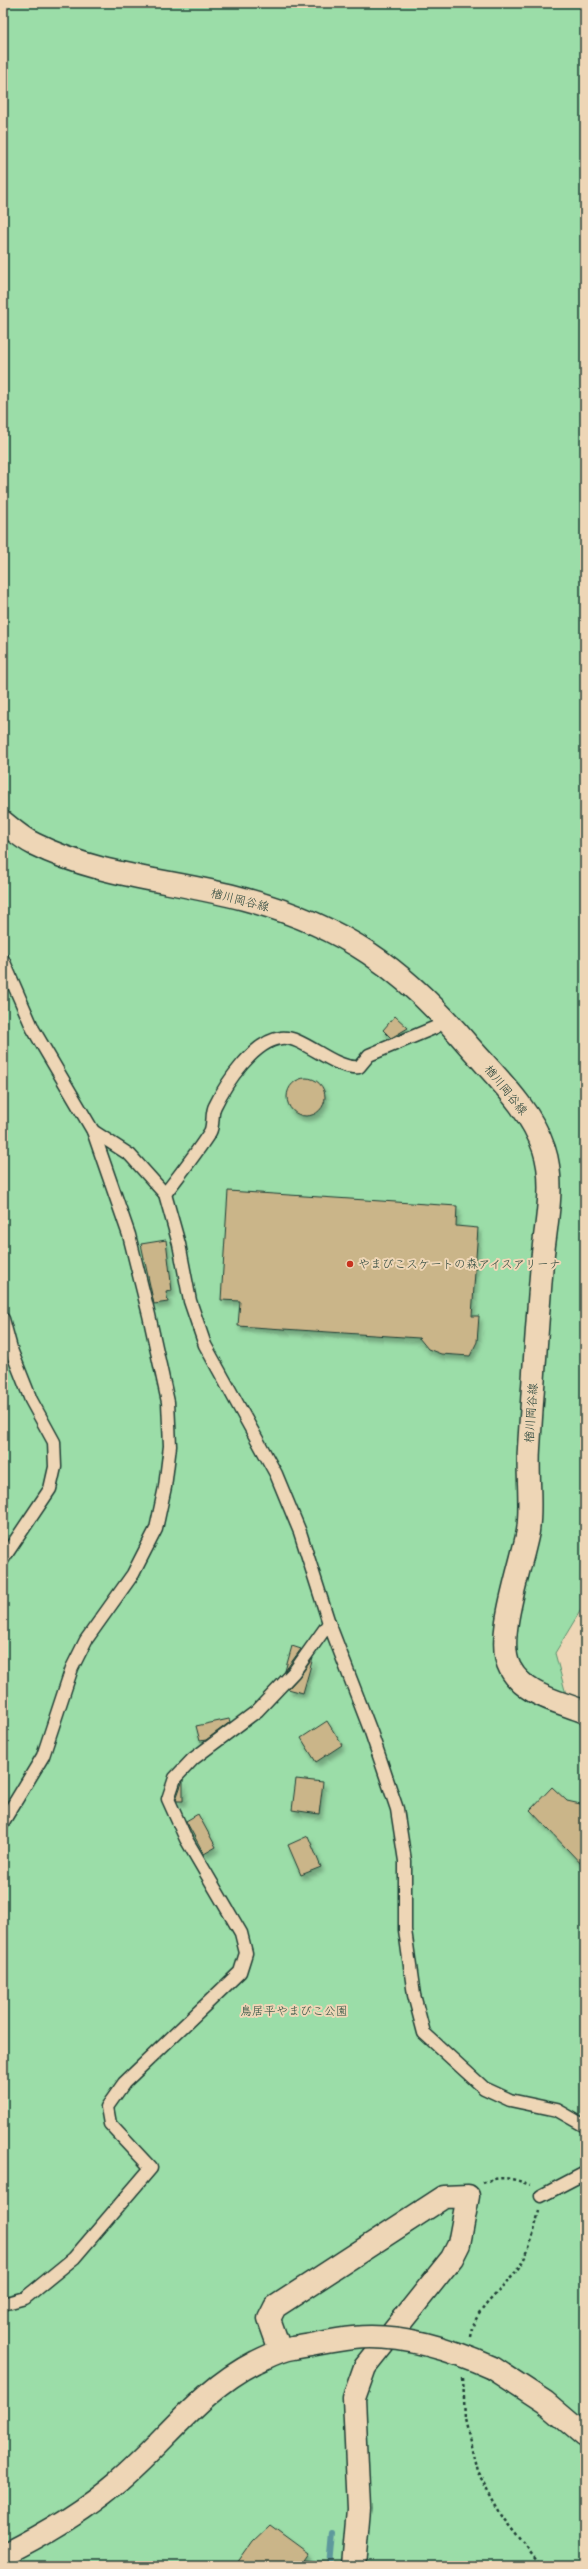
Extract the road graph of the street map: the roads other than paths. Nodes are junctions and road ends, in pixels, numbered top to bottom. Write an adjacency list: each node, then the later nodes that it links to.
1 (3, 822): 9 (street, 楢川岡谷線)
2 (3, 960): 4 (lane)
3 (436, 1027): 5 (lane)
4 (93, 1131): 5 (lane); 10 (lane)
5 (164, 1194): 8 (lane)
6 (3, 1319): 7 (lane)
7 (3, 1560)
8 (329, 1623): 11 (lane); 14 (lane)
9 (585, 1712)
10 (3, 1822)
11 (585, 2126)
12 (585, 2174): 13 (lane)
13 (540, 2196)
14 (3, 2304)
15 (286, 2349): 16 (street, bridge); 17 (street); 18 (street)
16 (585, 2436)
17 (3, 2556)
18 (354, 2566)

